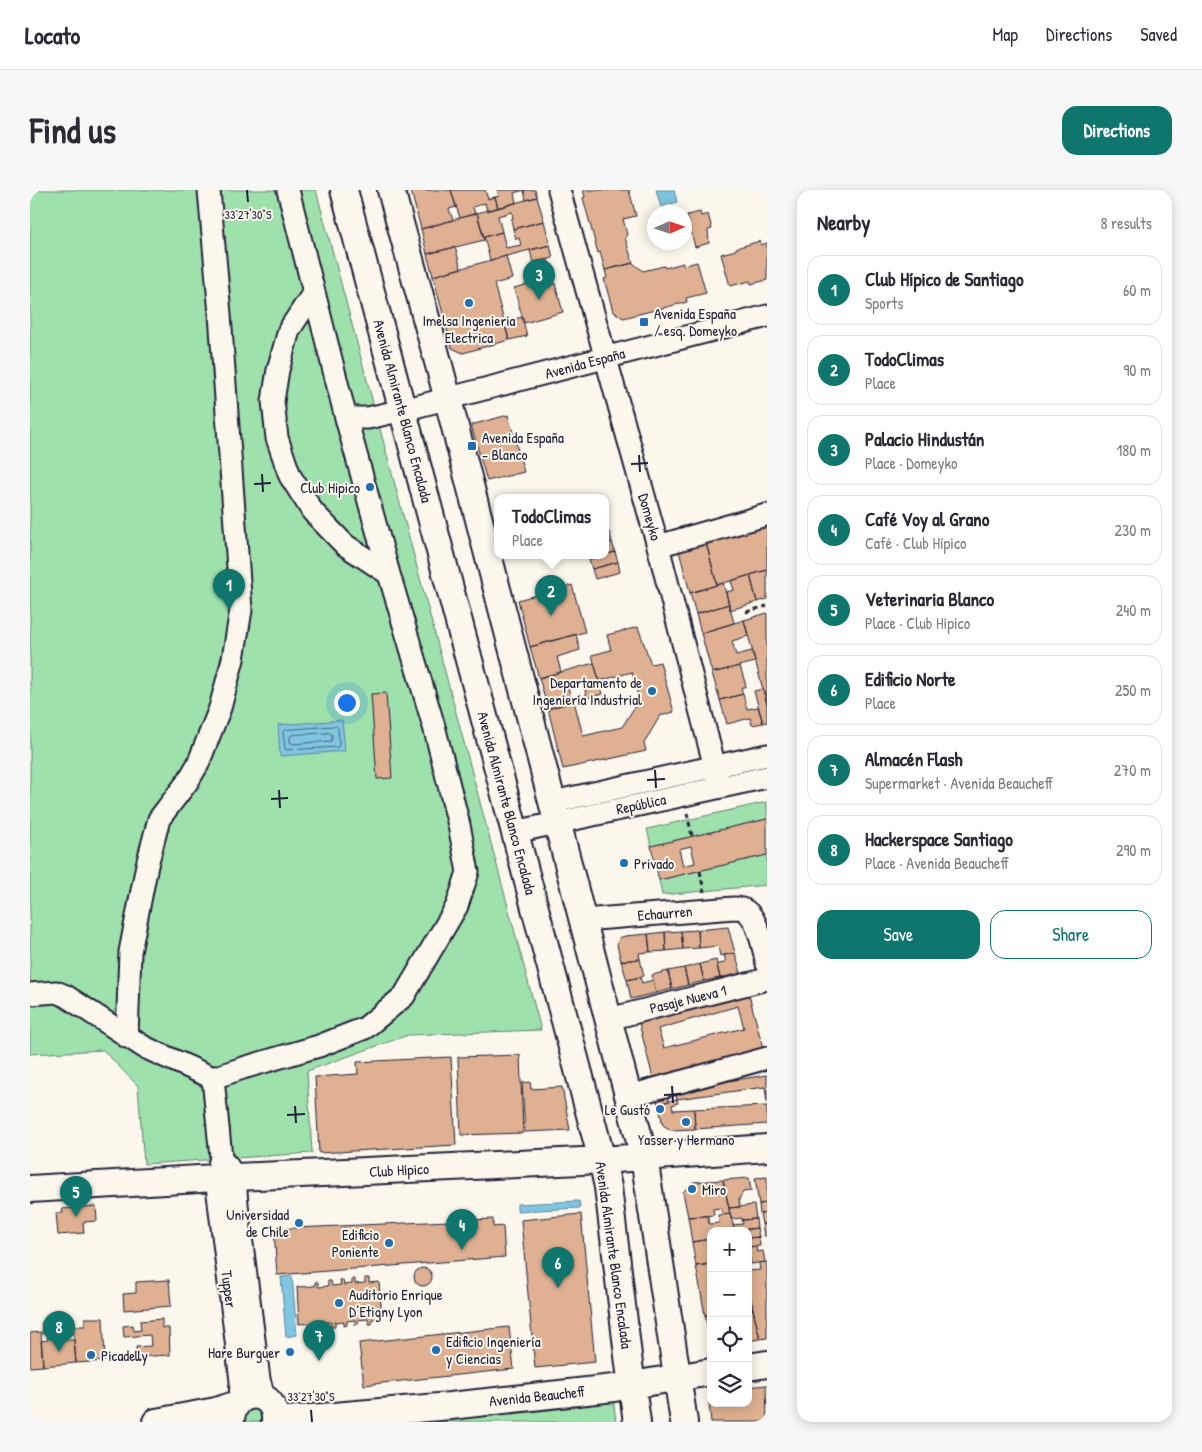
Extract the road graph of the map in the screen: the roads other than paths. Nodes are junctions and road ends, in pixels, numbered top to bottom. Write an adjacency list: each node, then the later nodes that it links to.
1 (209, 190): 26 (street)
2 (288, 190): 6 (street)
3 (344, 190): 10 (main road, Avenida Almirante Blanco Encalada)
4 (391, 190): 9 (main road)
5 (559, 190): 8 (street, Domeyko)
6 (314, 292): 11 (street); 14 (street)
7 (767, 316): 8 (street, Avenida España)
8 (604, 358): 9 (street, Avenida España); 13 (street, Domeyko)
9 (448, 399): 10 (street, Avenida España); 19 (main road)
10 (403, 410): 11 (street, Avenida España); 20 (main road, Avenida Almirante Blanco Encalada)
11 (346, 418): 14 (street)
12 (766, 516): 13 (street)
13 (658, 546): 16 (street, Domeyko)
14 (389, 574): 28 (street)
15 (767, 755): 16 (street, República)
16 (714, 767): 18 (street, Domeyko); 19 (street, República)
17 (767, 777): 18 (street, República)
18 (720, 787): 19 (street, República)
19 (556, 812): 20 (street, República); 21 (main road)
20 (515, 832): 32 (main road, Avenida Almirante Blanco Encalada)
21 (583, 920): 22 (street, Echaurren); 25 (main road)
22 (767, 964)
23 (767, 979): 25 (street, Pasaje Nueva 1)
24 (30, 994): 26 (street)
25 (609, 1019): 29 (main road)
26 (127, 1037): 28 (street)
27 (767, 1058): 29 (street)
28 (213, 1078): 33 (street, Tupper)
29 (629, 1096): 31 (main road)
30 (767, 1148): 31 (main road, Club Hípico)
31 (644, 1156): 32 (main road, Club Hípico); 38 (main road)
32 (602, 1160): 33 (main road, Club Hípico); 39 (main road, Avenida Almirante Blanco Encalada)
33 (224, 1171): 34 (main road, Club Hípico); 40 (street, Tupper)
34 (30, 1189)
35 (767, 1364): 36 (main road)
36 (752, 1366)
37 (707, 1372): 38 (main road, Avenida Beaucheff)
38 (677, 1376): 39 (main road, Avenida Beaucheff); 43 (main road)
39 (632, 1385): 40 (main road, Avenida Beaucheff); 42 (main road, Avenida Almirante Blanco Encalada)
40 (254, 1411): 41 (main road, Avenida Beaucheff)
41 (156, 1422)
42 (637, 1422)
43 (684, 1422)

